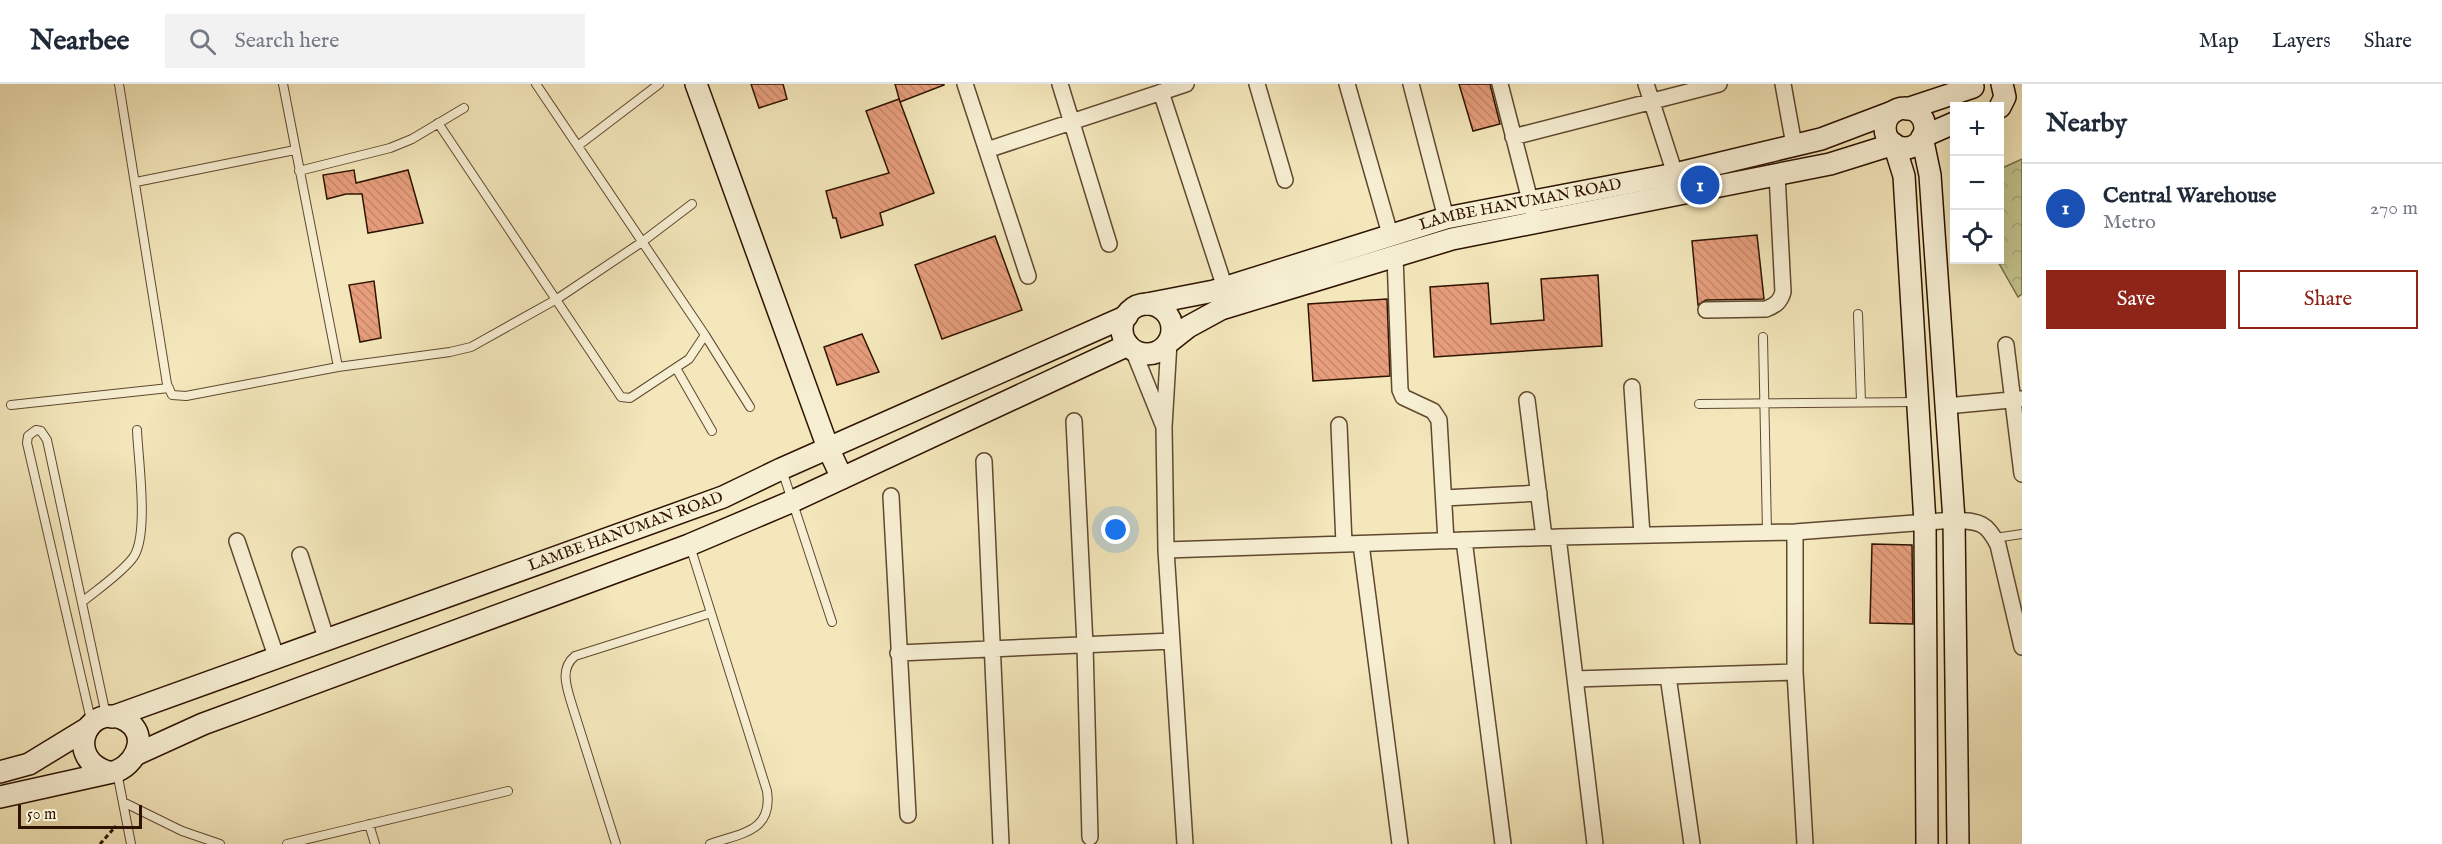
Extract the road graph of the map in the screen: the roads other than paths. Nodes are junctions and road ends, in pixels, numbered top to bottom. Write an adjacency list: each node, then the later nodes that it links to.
1 (119, 84): 37 (lane)
2 (283, 84): 31 (lane)
3 (536, 84): 29 (lane)
4 (658, 84): 29 (lane)
5 (696, 84): 77 (main road)
6 (965, 84): 32 (street)
7 (1060, 84): 23 (street)
8 (1186, 84): 18 (street)
9 (1257, 84): 36 (street)
10 (1347, 84): 42 (street)
11 (1411, 84): 40 (street)
12 (1500, 84): 26 (street)
13 (1646, 84): 20 (street)
14 (1719, 84): 20 (street)
15 (1784, 84): 30 (street)
16 (1974, 90): 22 (main road, LAMBE HANUMAN ROAD)
17 (2022, 90): 19 (main road)
18 (1161, 92): 23 (street); 48 (street)
19 (2002, 98)
20 (1652, 102): 26 (street); 34 (street)
21 (464, 108): 24 (lane)
22 (1901, 110): 27 (main road); 28 (main road); 30 (main road, LAMBE HANUMAN ROAD)
23 (1071, 121): 32 (street); 45 (street)
24 (438, 123): 33 (lane); 49 (lane)
25 (1950, 125): 27 (main road)
26 (1513, 137): 38 (street)
27 (1923, 137): 28 (main road); 70 (main road)
28 (1894, 144): 35 (main road); 66 (main road)
29 (579, 145): 44 (lane)
30 (1794, 145): 34 (main road, LAMBE HANUMAN ROAD)
31 (295, 150): 33 (lane); 37 (lane)
32 (987, 150): 47 (street)
33 (299, 171): 59 (lane)
34 (1675, 174): 38 (main road, LAMBE HANUMAN ROAD)
35 (1777, 174): 41 (main road); 51 (street)
36 (1285, 180)
37 (136, 182): 62 (lane)
38 (1531, 200): 40 (main road, LAMBE HANUMAN ROAD); 41 (street)
39 (692, 204): 44 (lane)
40 (1446, 218): 42 (main road, LAMBE HANUMAN ROAD); 43 (main road)
41 (1536, 222): 43 (main road)
42 (1390, 234): 48 (main road, LAMBE HANUMAN ROAD)
43 (1452, 239): 46 (main road)
44 (642, 242): 49 (lane); 54 (lane)
45 (1109, 244)
46 (1395, 256): 56 (main road); 84 (street)
47 (1028, 276)
48 (1225, 288): 50 (main road, LAMBE HANUMAN ROAD)
49 (557, 299): 59 (lane); 60 (lane)
50 (1147, 304): 53 (main road); 56 (main road)
51 (1706, 310)
52 (1858, 314): 65 (lane)
53 (1126, 316): 58 (main road); 77 (main road, LAMBE HANUMAN ROAD)
54 (705, 335): 60 (lane); 71 (lane)
55 (1763, 337): 67 (lane)
56 (1169, 342): 58 (main road); 74 (street)
57 (2006, 345): 64 (street)
58 (1131, 347): 74 (street); 81 (main road, LAMBE HANUMAN ROAD)
59 (338, 367): 62 (lane)
60 (676, 368): 76 (lane)
61 (1632, 387): 91 (street)
62 (169, 388): 69 (lane)
63 (1527, 400): 82 (street)
64 (2018, 400): 70 (street); 80 (street)
65 (1861, 402): 66 (lane); 67 (lane)
66 (1918, 402): 87 (main road)
67 (1765, 403): 68 (lane); 88 (lane)
68 (1699, 404)
69 (11, 405)
70 (1946, 406): 86 (main road)
71 (750, 407)
72 (1074, 420): 107 (street)
73 (1339, 425): 98 (street)
74 (1164, 427): 100 (street)
75 (137, 430): 102 (lane)
76 (712, 431)
77 (828, 448): 79 (main road, LAMBE HANUMAN ROAD); 81 (main road)
78 (984, 461): 108 (street)
79 (781, 469): 85 (lane); 105 (main road, LAMBE HANUMAN ROAD)
80 (2022, 474)
81 (842, 478): 85 (main road, LAMBE HANUMAN ROAD)
82 (1539, 493): 84 (street); 92 (street)
83 (891, 496): 110 (street)
84 (1444, 498): 96 (street)
85 (793, 501): 97 (main road, LAMBE HANUMAN ROAD); 104 (lane)
86 (1954, 520): 87 (street); 93 (street); 139 (main road)
87 (1925, 523): 89 (street); 138 (main road)
88 (1767, 532): 89 (street); 91 (street)
89 (1795, 532): 112 (street)
90 (2022, 534): 93 (lane)
91 (1642, 535): 92 (street)
92 (1551, 537): 94 (street); 114 (street)
93 (1995, 538): 109 (street)
94 (1464, 540): 96 (street); 134 (street)
95 (237, 541): 111 (street)
96 (1446, 541): 99 (street)
97 (690, 544): 103 (lane); 116 (main road, LAMBE HANUMAN ROAD)
98 (1344, 544): 99 (street); 100 (street)
99 (1361, 544): 133 (street)
100 (1166, 550): 106 (street)
101 (300, 555): 105 (street)
102 (82, 602): 115 (lane); 115 (lane)
103 (711, 613): 129 (lane); 130 (lane)
104 (832, 622)
105 (326, 638): 111 (main road, LAMBE HANUMAN ROAD)
106 (1172, 641): 107 (street); 132 (street)
107 (1085, 645): 108 (street); 124 (street)
108 (992, 648): 110 (street); 131 (street)
109 (2022, 648)
110 (898, 653): 122 (street)
111 (276, 656): 115 (main road, LAMBE HANUMAN ROAD)
112 (1795, 672): 113 (street); 137 (street)
113 (1668, 676): 114 (street); 136 (street)
114 (1575, 679): 135 (street)
115 (100, 721): 116 (main road); 117 (main road, LAMBE HANUMAN ROAD); 118 (main road)
116 (137, 754): 118 (main road)
117 (0, 772)
118 (112, 772): 120 (main road); 121 (lane)
119 (508, 791): 123 (lane)
120 (0, 797)
121 (123, 802): 125 (lane); 126 (lane)
122 (908, 815)
123 (369, 824): 127 (lane); 128 (lane)
124 (1089, 837)
125 (131, 844)
126 (219, 844)
127 (287, 844)
128 (375, 844)
129 (616, 844)
130 (710, 844)
131 (1001, 844)
132 (1185, 844)
133 (1400, 844)
134 (1503, 844)
135 (1595, 844)
136 (1692, 844)
137 (1805, 844)
138 (1928, 844)
139 (1958, 844)

